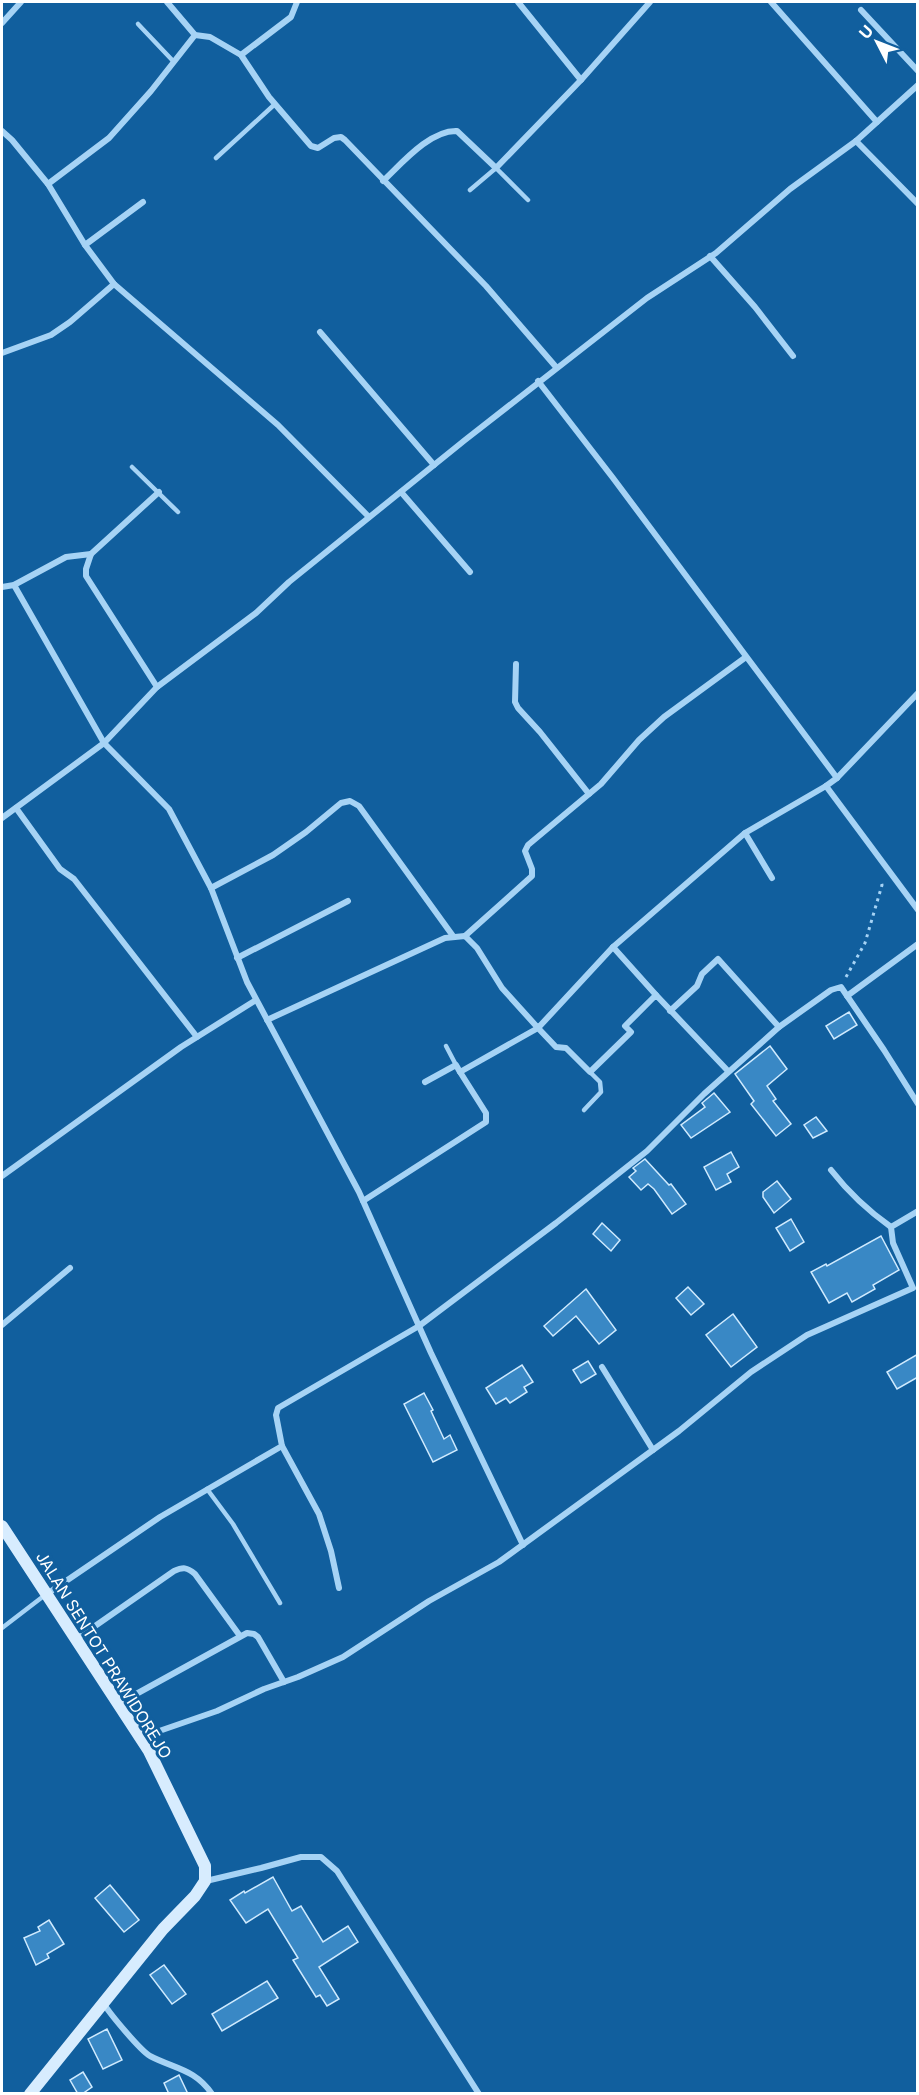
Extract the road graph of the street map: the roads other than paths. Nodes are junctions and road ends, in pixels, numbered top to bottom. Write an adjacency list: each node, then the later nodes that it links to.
1 (21, 2): 8 (street)
2 (167, 2): 10 (street)
3 (297, 2): 11 (street)
4 (518, 2): 14 (street)
5 (650, 2): 14 (street)
6 (771, 2): 17 (street)
7 (861, 10): 13 (street)
8 (2, 23)
9 (138, 24): 12 (lane)
10 (195, 35): 11 (street); 12 (street)
11 (241, 55): 16 (street)
12 (174, 62): 23 (street)
13 (918, 71)
14 (581, 80): 21 (street)
15 (918, 85): 17 (street)
16 (275, 104): 20 (lane); 22 (street)
17 (877, 122): 19 (street)
18 (2, 131): 23 (street)
19 (856, 141): 27 (street); 29 (street)
20 (216, 158)
21 (496, 168): 22 (street); 24 (lane); 25 (lane)
22 (383, 181): 34 (street)
23 (48, 184): 28 (street)
24 (470, 190)
25 (528, 200)
26 (143, 202): 28 (street)
27 (918, 204)
28 (85, 245): 30 (street)
29 (710, 256): 33 (street); 34 (street)
30 (114, 284): 32 (street); 41 (street)
31 (320, 332): 36 (street)
32 (2, 353)
33 (793, 356)
34 (556, 367): 35 (street)
35 (538, 381): 36 (street); 46 (street)
36 (434, 465): 39 (street)
37 (132, 467): 38 (lane)
38 (159, 492): 40 (lane); 42 (street)
39 (401, 492): 41 (street); 43 (street)
40 (178, 512)
41 (369, 517): 48 (street)
42 (91, 554): 44 (street); 48 (street)
43 (470, 572)
44 (14, 585): 45 (street); 50 (street)
45 (2, 587)
46 (746, 657): 51 (street); 53 (street)
47 (516, 664): 53 (street)
48 (157, 687): 50 (street)
49 (918, 693): 51 (street)
50 (104, 743): 54 (street); 58 (street)
51 (837, 778): 52 (street)
52 (826, 786): 56 (street); 60 (street)
53 (589, 794): 62 (street)
54 (16, 808): 55 (street); 73 (street)
55 (2, 818)
56 (745, 833): 57 (street); 64 (street)
57 (772, 878)
58 (211, 888): 61 (street); 65 (street)
59 (348, 901): 65 (street)
60 (918, 910)
61 (453, 936): 62 (street); 70 (street)
62 (465, 936): 72 (street)
63 (918, 944): 67 (street)
64 (613, 947): 66 (street); 72 (street)
65 (237, 958): 68 (street)
66 (656, 995): 69 (street); 78 (street)
67 (847, 996): 71 (street); 80 (street)
68 (256, 1000): 70 (street); 73 (street)
69 (670, 1011): 71 (street); 76 (street)
70 (267, 1020): 84 (street)
71 (779, 1027): 76 (street)
72 (538, 1028): 77 (street); 78 (street)
73 (197, 1037): 83 (street)
74 (446, 1046): 75 (lane)
75 (456, 1065): 77 (street); 79 (street)
76 (728, 1071): 90 (street)
77 (460, 1072): 84 (street)
78 (590, 1072): 81 (lane)
79 (425, 1082)
80 (918, 1104)
81 (584, 1110)
82 (831, 1170): 86 (street)
83 (2, 1176)
84 (363, 1201): 90 (street)
85 (918, 1211): 86 (street)
86 (891, 1227): 88 (street)
87 (70, 1268): 89 (street)
88 (915, 1287): 93 (street)
89 (2, 1325)
90 (419, 1326): 92 (street); 96 (street)
91 (602, 1367): 93 (street)
92 (282, 1446): 94 (street); 97 (street)
93 (653, 1450): 96 (street)
94 (207, 1489): 98 (street); 99 (lane)
95 (2, 1526): 98 (main road, JALAN SENTOT PRAWIDOREJO)
96 (523, 1545): 103 (street)
97 (339, 1588)
98 (42, 1597): 100 (lane); 102 (main road, JALAN SENTOT PRAWIDOREJO)
99 (280, 1603)
100 (2, 1628)
101 (240, 1636): 102 (street); 103 (street); 104 (street)
102 (75, 1640): 104 (main road, JALAN SENTOT PRAWIDOREJO)
103 (284, 1682): 105 (street)
104 (117, 1704): 105 (main road, JALAN SENTOT PRAWIDOREJO)
105 (139, 1738): 106 (main road, JALAN SENTOT PRAWIDOREJO)
106 (205, 1881): 107 (main road); 110 (street)
107 (104, 2004): 108 (main road); 109 (street)
108 (30, 2094)
109 (212, 2094)
110 (479, 2094)

